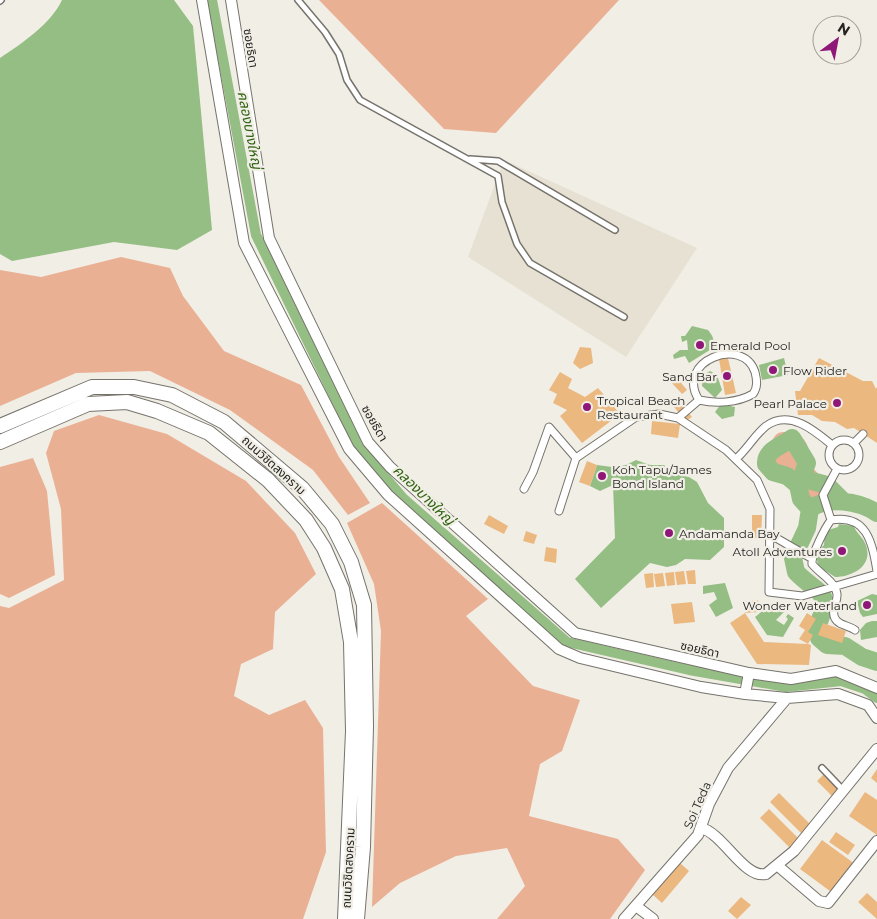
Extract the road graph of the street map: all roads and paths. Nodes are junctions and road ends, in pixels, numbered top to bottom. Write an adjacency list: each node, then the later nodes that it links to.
1 (202, 0): 27 (street)
2 (231, 0): 25 (street, ซอยธิดา)
3 (298, 0): 4 (lane)
4 (467, 159): 5 (lane); 6 (lane)
5 (615, 230)
6 (624, 317)
7 (699, 400): 7 (street); 8 (street)
8 (678, 418): 14 (street); 15 (street)
9 (0, 426): 38 (main road, ถนนวิชิตสงคราม)
10 (863, 434): 12 (street)
11 (0, 442): 37 (main road, ถนนวิชิตสงคราม)
12 (854, 443): 13 (street); 16 (street)
13 (832, 445): 15 (street); 16 (street)
14 (576, 458): 17 (street); 18 (street)
15 (737, 458): 20 (street)
16 (836, 470): 19 (street)
17 (524, 489)
18 (559, 511)
19 (830, 518): 21 (street); 22 (street)
20 (771, 535): 21 (street); 23 (street)
21 (808, 557): 23 (street)
22 (877, 572): 23 (street)
23 (832, 588): 24 (street)
24 (855, 630)
25 (750, 673): 26 (street, ซอยธิดา); 27 (street)
26 (877, 688)
27 (745, 694): 28 (street)
28 (787, 698): 29 (street); 33 (street, Soi Teda)
29 (877, 718)
30 (877, 749): 32 (street)
31 (822, 768): 32 (lane)
32 (843, 790): 35 (street)
33 (700, 828): 35 (street); 36 (street, Soi Teda)
34 (877, 841): 35 (street)
35 (778, 866)
36 (636, 906): 39 (street, Soi Teda); 40 (street)
37 (345, 919)
38 (357, 919)
39 (624, 919)
40 (653, 919)

